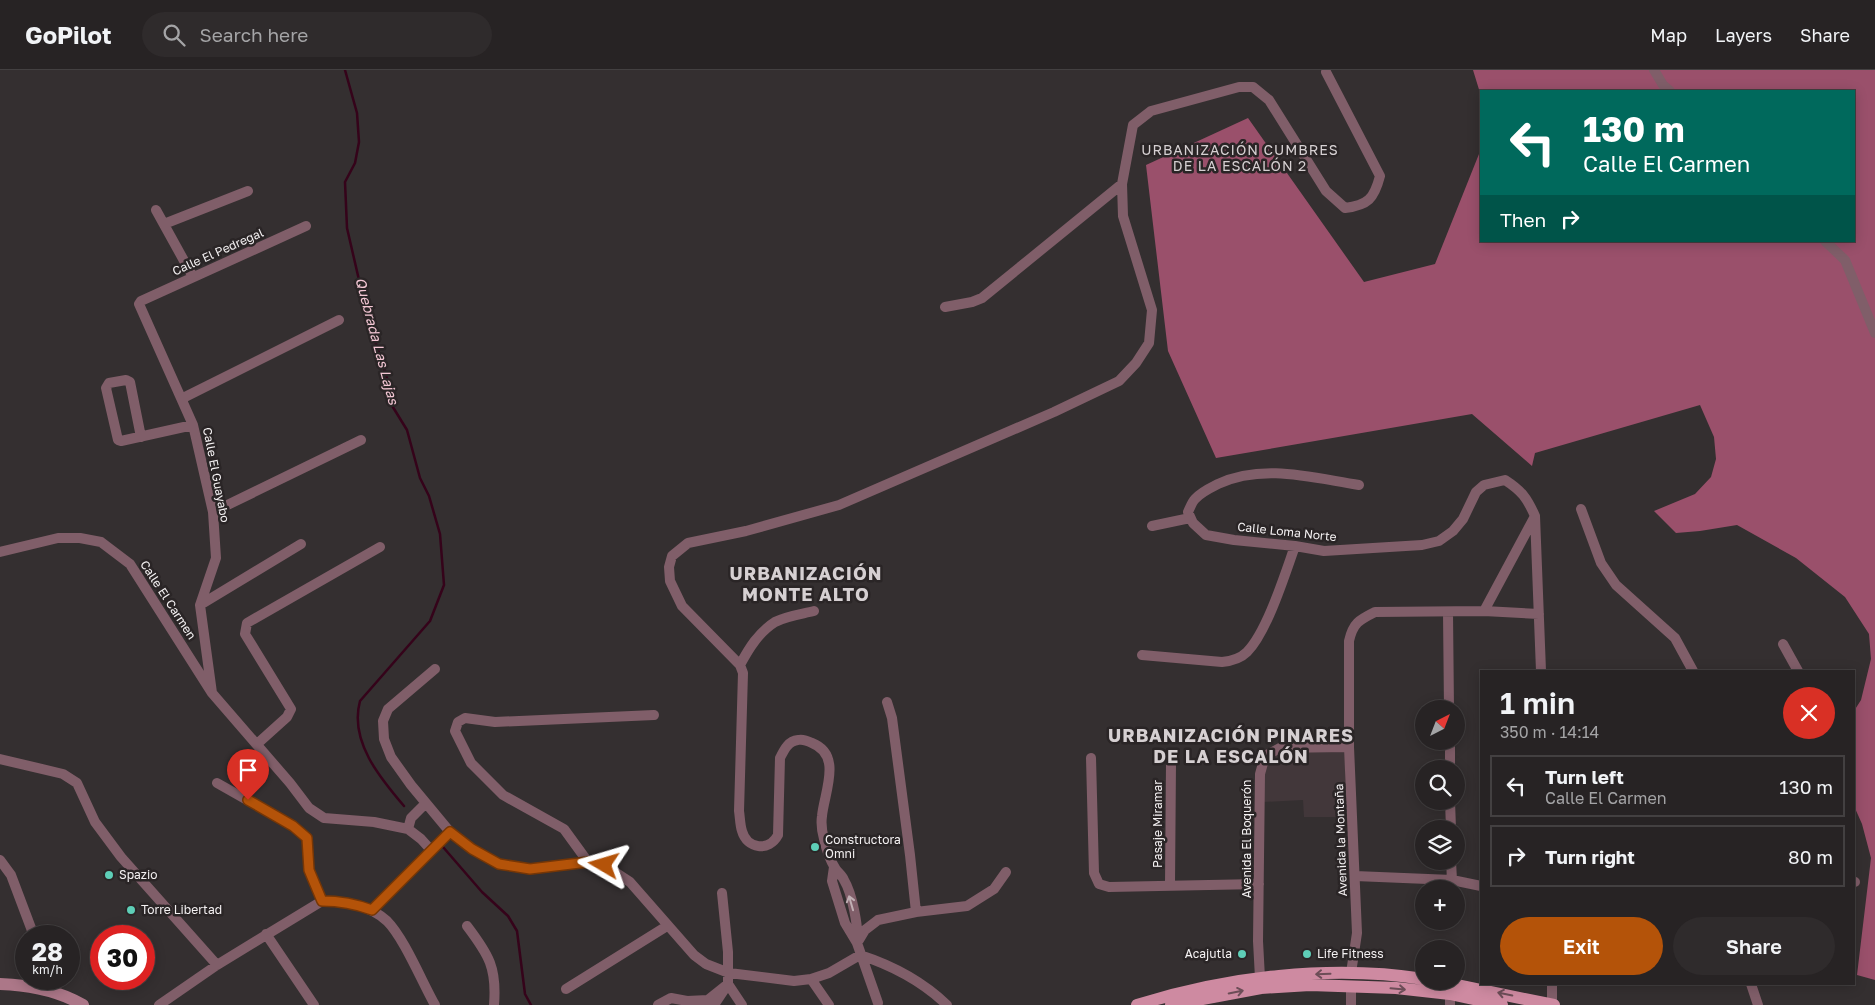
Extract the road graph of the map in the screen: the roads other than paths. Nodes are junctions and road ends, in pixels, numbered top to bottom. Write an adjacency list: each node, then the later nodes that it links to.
1 (1654, 70): 3 (street)
2 (1326, 72): 4 (street)
3 (1669, 90)
4 (1122, 184): 12 (street); 36 (street)
5 (248, 191): 7 (street)
6 (156, 210): 7 (street)
7 (164, 224): 10 (street)
8 (306, 226): 10 (street, Calle El Pedregal)
9 (1826, 242): 14 (street)
10 (194, 277): 11 (street, Calle El Pedregal)
11 (141, 301): 15 (street, Calle El Guayabo)
12 (945, 307)
13 (339, 320): 15 (street)
14 (1875, 333)
15 (183, 398): 16 (street, Calle El Guayabo)
16 (193, 425): 17 (street); 21 (street, Calle El Guayabo)
17 (141, 437): 17 (street)
18 (361, 440): 21 (street)
19 (1359, 485): 23 (street)
20 (1581, 508): 39 (street)
21 (213, 512): 29 (street, Calle El Guayabo)
22 (1535, 516): 26 (street, Calle Loma Norte); 31 (street); 33 (street)
23 (1190, 518): 24 (street); 26 (street, Calle Loma Norte)
24 (1152, 526)
25 (301, 544): 29 (street)
26 (1295, 546): 35 (street)
27 (380, 547): 45 (street)
28 (0, 552): 41 (street, Calle El Carmen)
29 (200, 605): 41 (street, Calle El Guayabo)
30 (814, 611): 36 (street)
31 (1484, 611): 32 (street); 33 (street)
32 (1448, 613): 42 (street); 46 (street, Avenida la Montaña)
33 (1539, 614): 38 (street)
34 (1783, 644): 40 (street)
35 (1142, 655)
36 (740, 664): 73 (street)
37 (435, 669): 51 (street)
38 (1541, 670)
39 (1692, 670)
40 (1797, 670)
41 (212, 693): 45 (street)
42 (1449, 700)
43 (887, 702): 68 (street)
44 (654, 715): 56 (street)
45 (256, 744): 52 (street)
46 (1349, 747): 59 (street, Avenida la Montaña); 63 (street, Avenida El Boquerón)
47 (1091, 758): 62 (street)
48 (0, 759): 75 (street)
49 (1171, 763): 62 (street, Pasaje Miramar)
50 (217, 783): 66 (street)
51 (426, 803): 52 (street); 53 (street)
52 (408, 829): 54 (street)
53 (450, 832): 54 (street); 56 (street)
54 (431, 850): 67 (street)
55 (0, 860): 69 (street)
56 (588, 862): 71 (street)
57 (1451, 870): 60 (street)
58 (1006, 872): 68 (street)
59 (1355, 876): 60 (street); 77 (street, Avenida la Montaña)
60 (1452, 880)
61 (1465, 883): 64 (street)
62 (1170, 884): 63 (street)
63 (1259, 884): 78 (street, Avenida El Boquerón)
64 (1480, 886)
65 (722, 893): 76 (street)
66 (322, 901): 67 (street); 72 (street)
67 (372, 910): 96 (street)
68 (916, 912): 73 (street)
69 (30, 925)
70 (467, 926): 97 (street)
71 (667, 926): 76 (street); 88 (street)
72 (266, 934): 75 (street); 95 (street)
73 (857, 943): 74 (street)
74 (860, 955): 80 (street); 92 (street); 102 (street)
75 (217, 965): 91 (street)
76 (729, 973): 80 (street); 83 (street)
77 (1351, 973): 78 (main road, one-way to 78); 79 (main road)
78 (1260, 978): 103 (main road)
79 (1415, 978)
80 (811, 979): 101 (street)
81 (0, 984): 82 (street)
82 (15, 984)
83 (728, 984): 98 (street); 99 (street); 100 (street)
84 (1552, 985): 107 (street)
85 (1751, 985): 108 (street)
86 (1351, 987): 90 (main road, one-way to 90); 104 (main road, one-way to 86); 105 (street)
87 (1465, 987): 107 (main road, one-way to 87)
88 (566, 989)
89 (60, 990): 93 (street)
90 (1450, 1000): 106 (main road)
91 (172, 1001): 94 (street)
92 (878, 1003)
93 (83, 1005)
94 (159, 1005)
95 (314, 1005)
96 (434, 1005)
97 (494, 1005)
98 (658, 1005)
99 (714, 1005)
100 (742, 1005)
101 (829, 1005)
102 (947, 1005)
103 (1137, 1005)
104 (1172, 1005)
105 (1351, 1005)
106 (1502, 1005)
107 (1553, 1005)
108 (1758, 1005)

